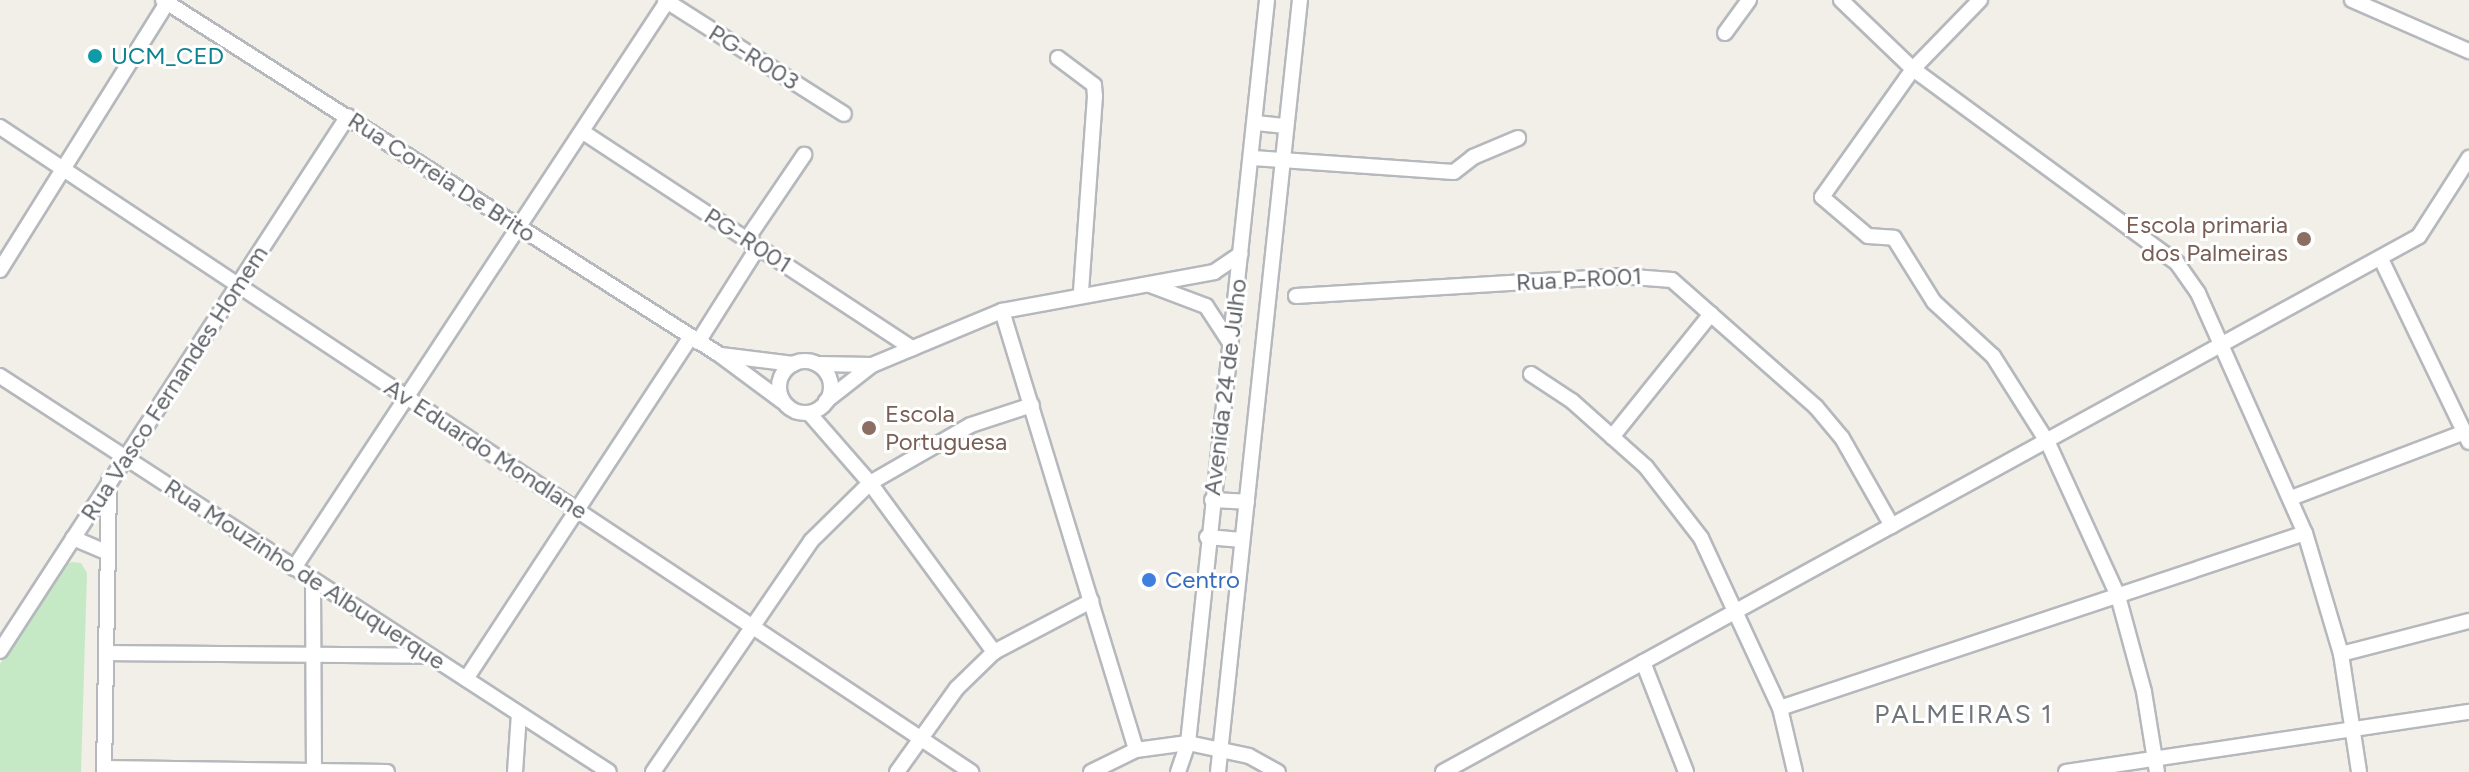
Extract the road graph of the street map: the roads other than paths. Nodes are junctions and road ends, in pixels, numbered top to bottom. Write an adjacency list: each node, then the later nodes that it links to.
1 (1267, 0): 15 (street, Avenida 24 de Julho)
2 (1300, 0): 16 (street, Avenida 24 de Julho)
3 (1749, 0): 9 (street)
4 (1841, 0): 12 (street)
5 (1980, 0): 12 (street)
6 (2352, 0): 10 (street)
7 (167, 1): 14 (street, Rua Correia De Brito); 24 (street)
8 (667, 1): 13 (street, PG-R003); 18 (street)
9 (1725, 33)
10 (2469, 51)
11 (1058, 58): 32 (street)
12 (1913, 69): 38 (street); 53 (street)
13 (844, 114)
14 (348, 116): 25 (street, Rua Correia De Brito); 31 (street, Rua Vasco Fernandes Homem)
15 (1256, 123): 16 (street); 21 (street, Avenida 24 de Julho)
16 (1286, 126): 23 (street, Avenida 24 de Julho)
17 (0, 127): 24 (street, Av Eduardo Mondlane)
18 (583, 132): 25 (street); 26 (street, PG-R001)
19 (1518, 138): 23 (street)
20 (804, 155): 26 (street)
21 (1253, 158): 23 (street); 27 (street, Avenida 24 de Julho)
22 (2469, 158): 28 (street)
23 (1283, 159): 59 (street, Avenida 24 de Julho)
24 (60, 166): 29 (street); 31 (street, Av Eduardo Mondlane)
25 (520, 227): 36 (street, Rua Correia De Brito); 46 (street)
26 (753, 243): 36 (street); 39 (street, PG-R001)
27 (1241, 254): 30 (street); 37 (street, Avenida 24 de Julho)
28 (2381, 259): 38 (street); 52 (street)
29 (0, 270)
30 (1146, 283): 32 (street); 37 (street)
31 (238, 285): 46 (street, Av Eduardo Mondlane); 54 (street, Rua Vasco Fernandes Homem)
32 (1081, 293): 34 (street)
33 (1296, 296): 35 (street, Rua P-R001)
34 (1002, 311): 39 (street); 49 (street)
35 (1711, 314): 51 (street); 61 (street, Rua P-R001)
36 (694, 339): 40 (street, Rua Correia De Brito); 60 (street)
37 (1229, 341): 58 (street, Avenida 24 de Julho)
38 (2225, 345): 53 (street); 57 (street)
39 (912, 348): 43 (street)
40 (720, 355): 41 (street); 47 (street, Rua Correia De Brito)
41 (793, 364): 42 (street); 47 (street)
42 (817, 364): 43 (street); 48 (street)
43 (872, 365): 48 (street)
44 (1531, 374): 51 (street)
45 (0, 376): 54 (street, Rua Mouzinho de Albuquerque)
46 (409, 400): 60 (street, Av Eduardo Mondlane); 67 (street)
47 (782, 401): 50 (street)
48 (826, 401): 50 (street)
49 (1032, 405): 56 (street); 70 (street)
50 (809, 413): 56 (street)
51 (1612, 437): 71 (street)
52 (2467, 437): 57 (street)
53 (2048, 443): 61 (street); 69 (street)
54 (125, 456): 55 (street, Rua Vasco Fernandes Homem); 67 (street, Rua Mouzinho de Albuquerque)
55 (109, 480): 64 (street, Rua Vasco Fernandes Homem); 66 (street)
56 (870, 483): 73 (street); 76 (street)
57 (2291, 498): 62 (street)
58 (1212, 500): 59 (street); 63 (street, Avenida 24 de Julho)
59 (1247, 502): 65 (street, Avenida 24 de Julho)
60 (580, 510): 73 (street, Av Eduardo Mondlane); 82 (street)
61 (1892, 526): 71 (street)
62 (2305, 533): 69 (street); 78 (street)
63 (1207, 537): 65 (street); 88 (street, Avenida 24 de Julho)
64 (73, 538): 66 (street); 74 (street, Rua Vasco Fernandes Homem)
65 (1242, 540): 89 (street, Avenida 24 de Julho)
66 (108, 553): 77 (street)
67 (294, 568): 68 (street, Rua Mouzinho de Albuquerque)
68 (313, 583): 79 (street); 80 (street, Rua Mouzinho de Albuquerque)
69 (2118, 596): 83 (street); 92 (street)
70 (1091, 601): 76 (street); 90 (street)
71 (1736, 610): 81 (street); 83 (street)
72 (2469, 621): 78 (street)
73 (749, 626): 87 (street, Av Eduardo Mondlane); 98 (street)
74 (5, 632): 75 (street, Rua Vasco Fernandes Homem)
75 (0, 651)
76 (994, 652): 87 (street)
77 (106, 653): 79 (street); 93 (street)
78 (2341, 654): 86 (street)
79 (313, 656): 80 (street); 94 (street)
80 (427, 656): 82 (street, Rua Mouzinho de Albuquerque)
81 (1643, 662): 91 (street); 106 (street)
82 (466, 679): 85 (street, Rua Mouzinho de Albuquerque)
83 (1780, 708): 107 (street)
84 (2469, 712): 86 (street)
85 (519, 714): 96 (street); 97 (street, Rua Mouzinho de Albuquerque)
86 (2355, 731): 92 (street); 109 (street)
87 (919, 738): 99 (street); 100 (street, Av Eduardo Mondlane)
88 (1188, 743): 89 (street); 90 (street); 102 (street, Avenida 24 de Julho)
89 (1217, 747): 103 (street, Avenida 24 de Julho); 104 (street)
90 (1136, 750): 101 (street)
91 (1473, 765): 105 (street)
92 (2156, 766): 108 (street)
93 (104, 770): 94 (street)
94 (314, 772): 95 (street)
95 (387, 772)
96 (515, 772)
97 (609, 772)
98 (653, 772)
99 (897, 772)
100 (971, 772)
101 (1091, 772)
102 (1178, 772)
103 (1218, 772)
104 (1278, 772)
105 (1443, 772)
106 (1686, 772)
107 (1795, 772)
108 (2066, 772)
109 (2359, 772)

